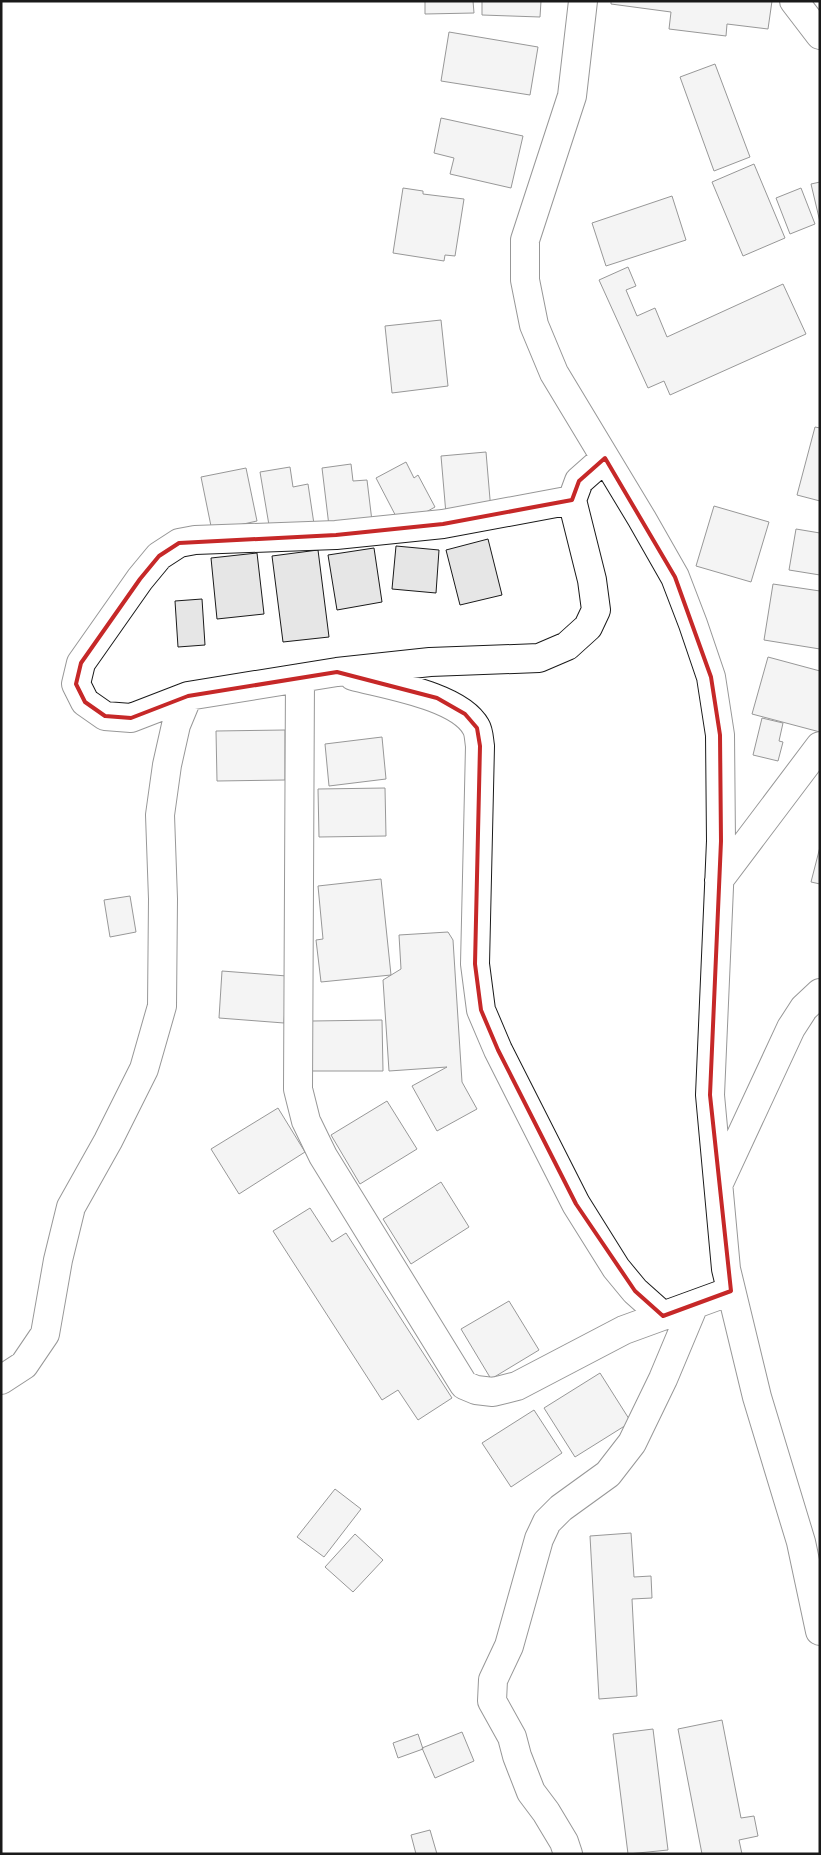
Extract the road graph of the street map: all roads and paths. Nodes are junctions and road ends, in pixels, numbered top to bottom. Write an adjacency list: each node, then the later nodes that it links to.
1 (583, 1): 4 (street)
2 (794, 1): 3 (street)
3 (820, 34)
4 (605, 458): 5 (street); 10 (street)
5 (572, 500): 6 (street); 8 (street)
6 (337, 672): 7 (street); 15 (street)
7 (300, 678): 8 (street); 15 (street)
8 (188, 696): 16 (street)
9 (820, 746): 10 (street)
10 (719, 880): 12 (street)
11 (820, 993): 12 (street)
12 (718, 1185): 13 (street)
13 (731, 1292): 14 (street); 17 (street)
14 (694, 1305): 15 (street); 18 (street)
15 (663, 1316)
16 (1, 1380)
17 (820, 1631)
18 (568, 1854)

